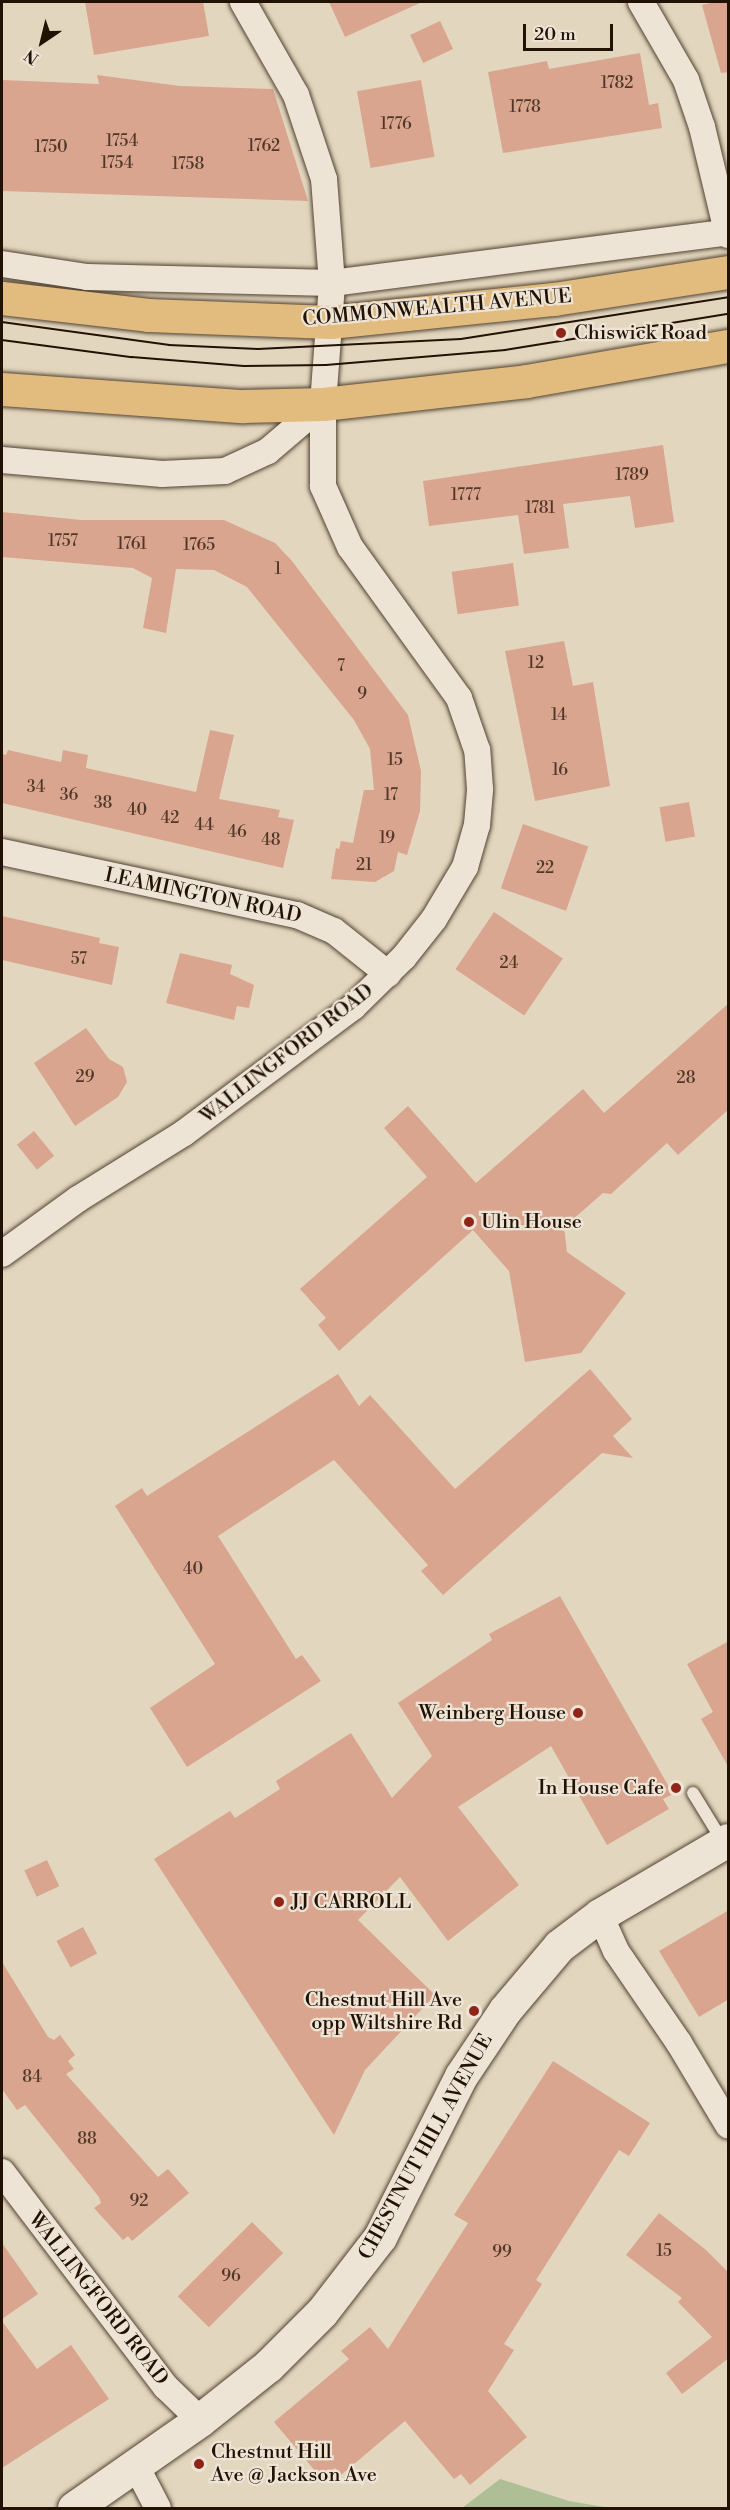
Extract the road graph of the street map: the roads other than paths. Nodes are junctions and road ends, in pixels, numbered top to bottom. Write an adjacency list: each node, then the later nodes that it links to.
1 (243, 2): 6 (street, WALLINGFORD ROAD)
2 (641, 2): 3 (street)
3 (728, 233): 6 (street, COMMONWEALTH AVENUE)
4 (2, 264): 6 (street, COMMONWEALTH AVENUE)
5 (729, 272): 8 (main road, COMMONWEALTH AVENUE)
6 (332, 284): 8 (street, WALLINGFORD ROAD)
7 (2, 298): 8 (main road, COMMONWEALTH AVENUE)
8 (330, 322): 11 (street, WALLINGFORD ROAD)
9 (729, 346): 11 (main road)
10 (2, 390): 11 (main road)
11 (323, 404): 12 (street); 14 (street, WALLINGFORD ROAD)
12 (2, 460)
13 (2, 852): 14 (street, LEAMINGTON ROAD)
14 (388, 974): 15 (street, WALLINGFORD ROAD)
15 (2, 1254)
16 (693, 1793): 17 (lane)
17 (726, 1842): 18 (main road, CHESTNUT HILL AVENUE)
18 (600, 1915): 19 (street); 21 (main road, CHESTNUT HILL AVENUE)
19 (729, 2125)
20 (2, 2172): 21 (street, WALLINGFORD ROAD)
21 (200, 2420): 22 (main road, CHESTNUT HILL AVENUE)
22 (136, 2466): 23 (main road, CHESTNUT HILL AVENUE); 24 (street)
23 (74, 2508)
24 (158, 2508)

